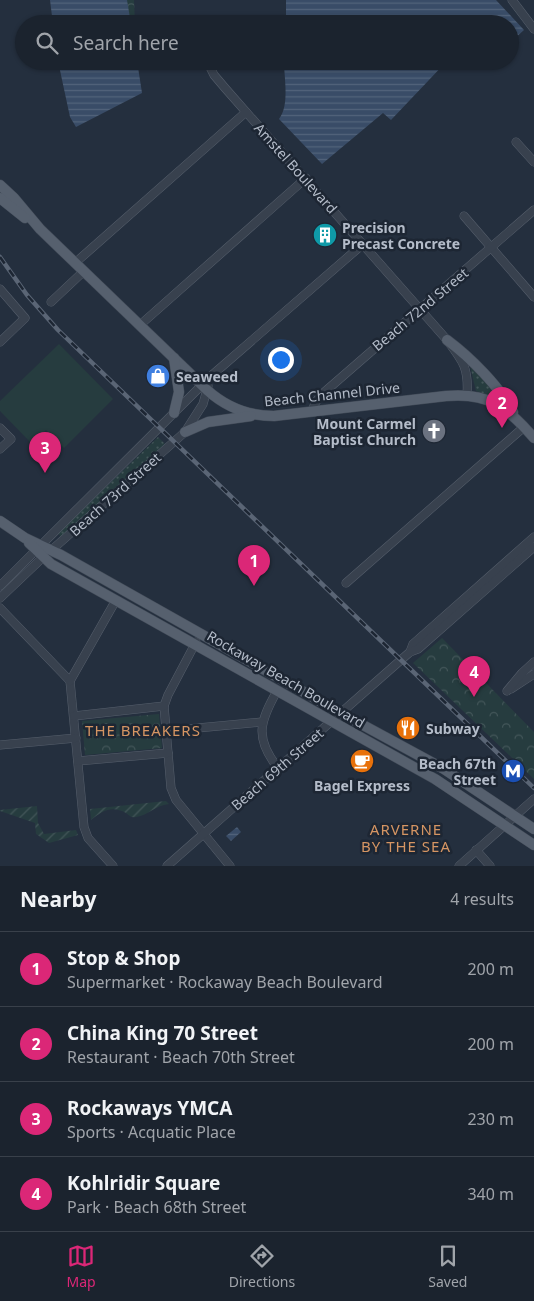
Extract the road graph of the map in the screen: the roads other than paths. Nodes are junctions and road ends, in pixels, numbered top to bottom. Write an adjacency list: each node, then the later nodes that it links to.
1 (512, 0): 2 (street)
2 (534, 30)
3 (212, 70): 4 (street, Amstel Boulevard)
4 (246, 112): 7 (street, Amstel Boulevard); 15 (street)
5 (516, 142): 6 (street)
6 (534, 162)
7 (306, 178): 13 (street, Amstel Boulevard); 21 (street)
8 (0, 185): 12 (main road, Beach Channel Drive)
9 (0, 198): 12 (main road, Beach Channel Drive)
10 (534, 210): 14 (street, Beach 72nd Street)
11 (464, 216): 14 (street)
12 (40, 229): 15 (main road, Beach Channel Drive)
13 (363, 244): 20 (street, Amstel Boulevard); 25 (street, Beach 73rd Street)
14 (491, 248): 18 (street); 20 (street, Beach 72nd Street)
15 (75, 263): 16 (main road, Beach Channel Drive)
16 (84, 271): 19 (street); 21 (main road, Beach Channel Drive)
17 (0, 289): 23 (street)
18 (534, 297)
19 (51, 302)
20 (420, 309): 22 (street, Amstel Boulevard); 27 (street, Beach 72nd Street)
21 (140, 325): 24 (main road, Beach Channel Drive)
22 (447, 340): 26 (street, Amstel Boulevard); 30 (main road)
23 (0, 342)
24 (174, 358): 25 (main road, Beach Channel Drive); 28 (main road)
25 (205, 388): 28 (street, Beach 73rd Street); 29 (main road, Beach Channel Drive); 33 (street, Beach 73rd Street)
26 (467, 396): 27 (main road, Beach Channel Drive); 30 (main road, Beach Channel Drive)
27 (312, 412): 29 (main road, Beach Channel Drive)
28 (174, 413): 39 (street, Beach 73rd Street)
29 (255, 415): 33 (main road)
30 (516, 418): 31 (main road, Beach Channel Drive)
31 (524, 427): 34 (main road, Beach Channel Drive); 40 (street)
32 (0, 428): 35 (street)
33 (185, 432): 39 (street, Beach 73rd Street)
34 (534, 438)
35 (0, 449)
36 (0, 521): 39 (main road, Rockaway Beach Boulevard)
37 (534, 537): 47 (street, Beach 69th Street)
38 (534, 547): 47 (street, Beach 69th Street)
39 (43, 551): 41 (street, Beach 73rd Street); 42 (street, Beach 73rd Street); 43 (main road, Rockaway Beach Boulevard); 45 (main road, Rockaway Beach Boulevard)
40 (346, 583)
41 (0, 586)
42 (0, 598)
43 (116, 600): 46 (main road, Rockaway Beach Boulevard); 50 (street)
44 (0, 608): 50 (street)
45 (200, 633): 46 (street); 53 (main road, Rockaway Beach Boulevard)
46 (195, 644): 51 (main road, Rockaway Beach Boulevard); 52 (street)
47 (410, 652): 53 (street, Beach 69th Street)
48 (534, 662): 49 (street)
49 (534, 674)
50 (70, 681): 54 (street)
51 (277, 691): 55 (main road, Rockaway Beach Boulevard); 56 (street)
52 (164, 706): 54 (street); 57 (street)
53 (341, 712): 55 (street, Beach 69th Street); 62 (main road, Rockaway Beach Boulevard)
54 (74, 716): 58 (street)
55 (331, 721): 63 (street, Beach 69th Street); 64 (main road, Rockaway Beach Boulevard)
56 (262, 722): 57 (street); 63 (street)
57 (166, 730): 60 (street)
58 (76, 738): 59 (street); 61 (street)
59 (0, 745)
60 (168, 753): 61 (street); 69 (street)
61 (78, 761): 72 (street)
62 (431, 762): 64 (main road); 66 (main road, Rockaway Beach Boulevard)
63 (278, 768): 69 (street, Beach 69th Street)
64 (424, 772): 67 (main road, Rockaway Beach Boulevard)
65 (534, 799): 66 (street)
66 (515, 816): 67 (street); 68 (main road, Rockaway Beach Boulevard)
67 (505, 825): 70 (main road, Rockaway Beach Boulevard); 71 (street)
68 (534, 829)
69 (203, 834): 73 (street, Beach 69th Street); 74 (street)
70 (534, 845)
71 (476, 850): 75 (street); 76 (street)
72 (113, 866)
73 (167, 866)
74 (230, 866)
75 (459, 866)
76 (490, 866)

